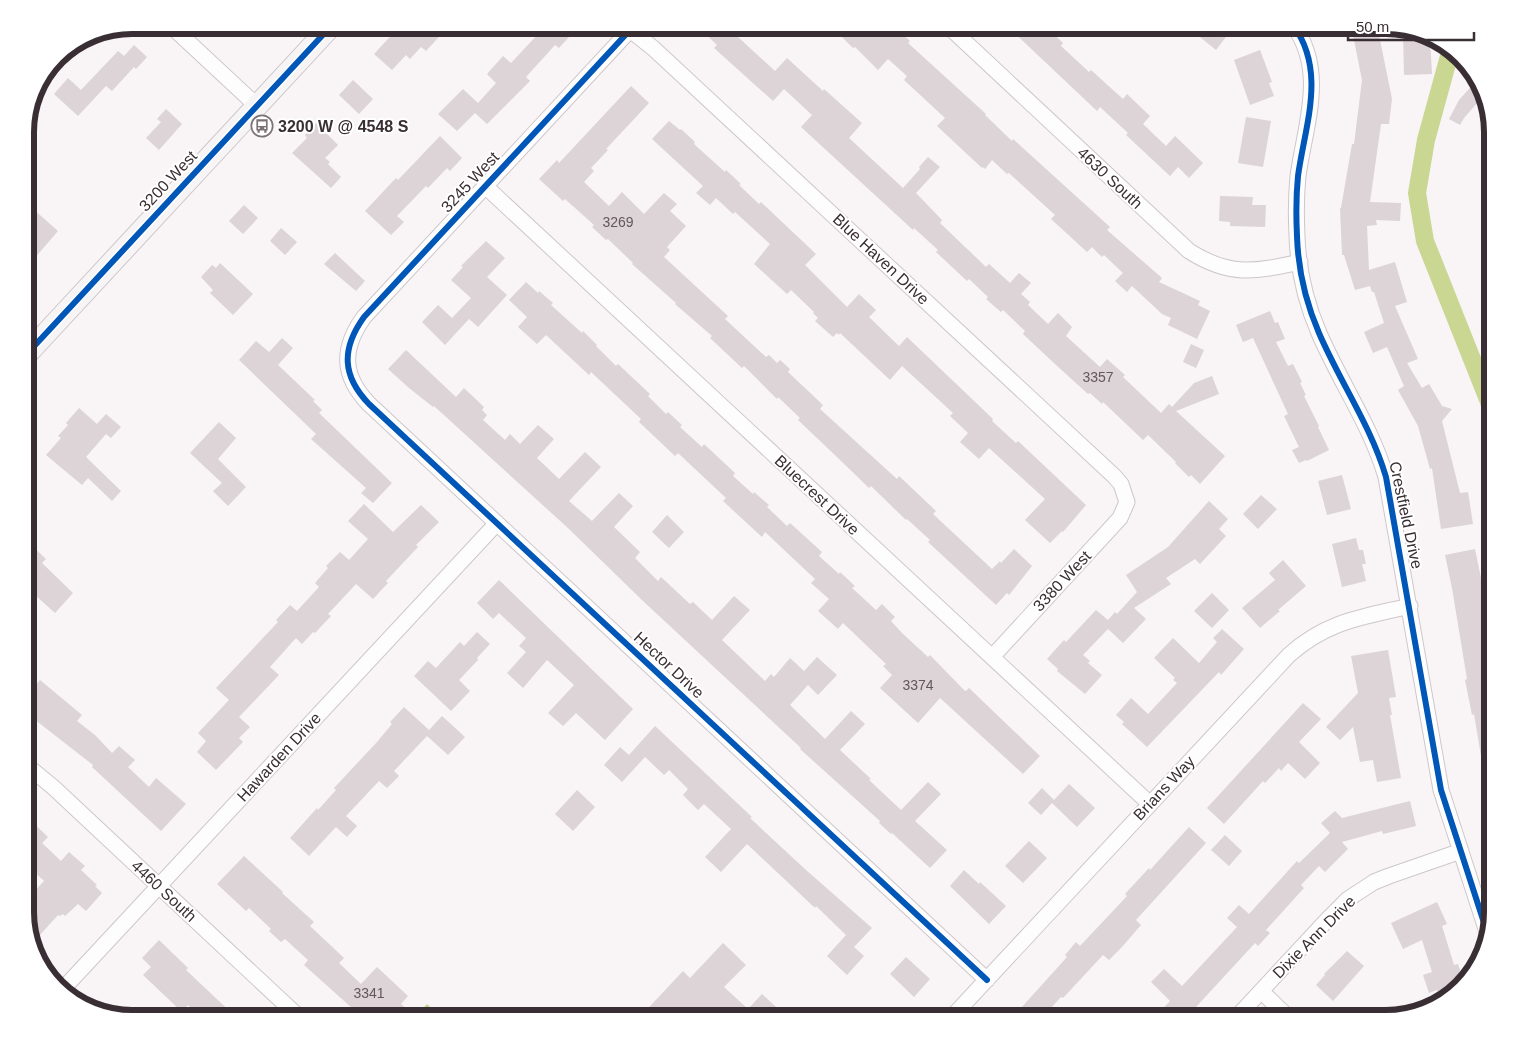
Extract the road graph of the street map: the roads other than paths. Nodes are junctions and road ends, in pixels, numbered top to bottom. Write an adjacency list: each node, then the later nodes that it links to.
1 (180, 34): 7 (street)
2 (323, 34): 7 (street, 3200 West)
3 (622, 34): 8 (street, 3245 West)
4 (635, 34): 12 (street, Blue Haven Drive)
5 (956, 34): 9 (street, 4630 South)
6 (1299, 34): 9 (street, Crestfield Drive)
7 (256, 105): 10 (street, 3200 West)
8 (485, 186): 11 (street, 3245 West); 15 (street, Bluecrest Drive)
9 (1300, 262): 14 (street, Crestfield Drive)
10 (34, 346)
11 (347, 362): 13 (street, Hector Drive)
12 (1127, 502): 15 (street, 3380 West)
13 (497, 523): 19 (street, Hawarden Drive); 21 (street, Hector Drive)
14 (1410, 606): 17 (street, Brians Way); 18 (street, Crestfield Drive)
15 (992, 657): 17 (street, Bluecrest Drive)
16 (34, 771): 19 (street, 4460 South)
17 (1150, 804): 21 (street, Brians Way)
18 (1460, 851): 20 (street, Crestfield Drive); 23 (street, Dixie Ann Drive)
19 (159, 886): 22 (street, Hawarden Drive); 24 (street, 4460 South)
20 (1483, 921)
21 (987, 980): 25 (street, Brians Way)
22 (66, 985)
23 (1261, 991): 26 (street, Dixie Ann Drive); 27 (street)
24 (291, 1010)
25 (959, 1010)
26 (1243, 1010)
27 (1281, 1010)

